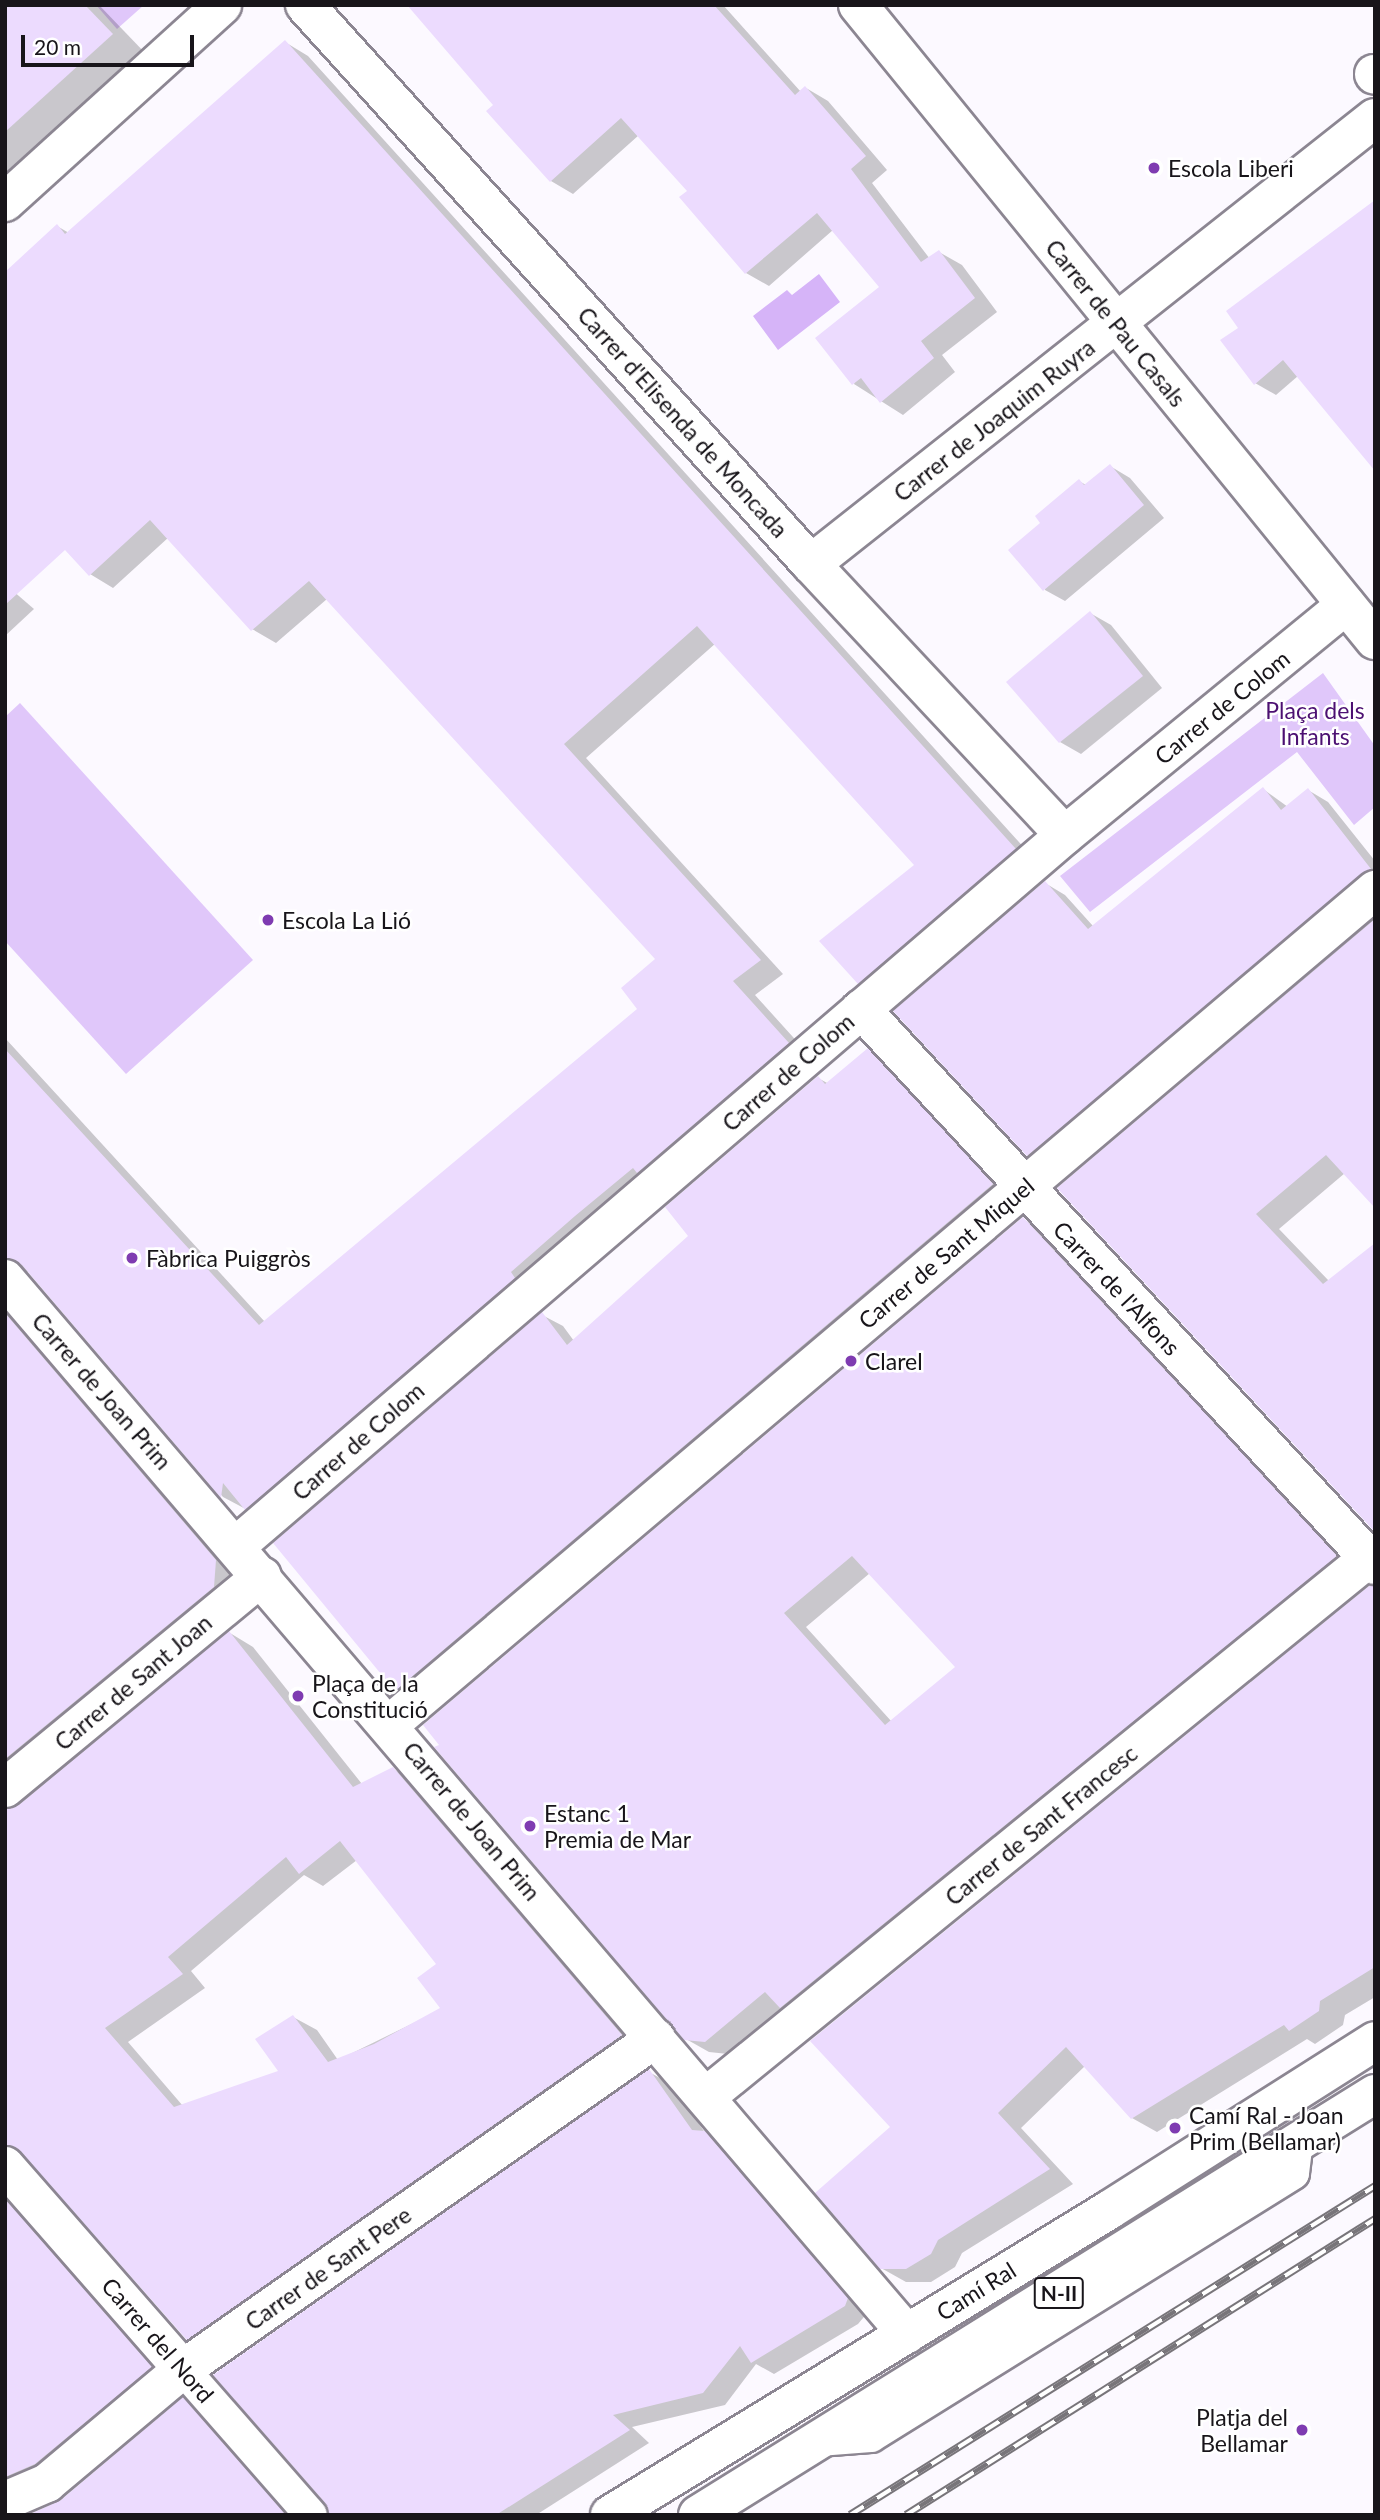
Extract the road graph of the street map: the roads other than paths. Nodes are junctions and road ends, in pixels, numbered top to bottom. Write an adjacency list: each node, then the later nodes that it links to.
1 (222, 5): 5 (street)
2 (305, 5): 7 (street, Carrer d'Elisenda de Moncada)
3 (858, 5): 6 (street, Carrer de Pau Casals)
4 (1375, 118): 6 (street, Carrer de Joaquim Ruyra)
5 (5, 202)
6 (1116, 323): 7 (street, Carrer de Joaquim Ruyra); 8 (street, Carrer de Pau Casals)
7 (811, 564): 10 (street, Carrer d'Elisenda de Moncada)
8 (1346, 605): 9 (street, Carrer de Pau Casals); 10 (street, Carrer de Colom)
9 (1375, 640)
10 (1065, 835): 12 (street, Carrer de Colom)
11 (1375, 890): 13 (street, Carrer de Sant Miquel)
12 (861, 1009): 13 (street, Carrer de l'Alfons); 15 (street, Carrer de Colom)
13 (1024, 1187): 16 (street, Carrer de l'Alfons); 18 (street, Carrer de Sant Miquel)
14 (5, 1279): 15 (street, Carrer de Joan Prim)
15 (236, 1546): 17 (street, Carrer de Joan Prim)
16 (1373, 1559): 23 (street, Carrer de Sant Francesc)
17 (261, 1576): 18 (street, Carrer de Joan Prim); 19 (street, Carrer de Sant Joan)
18 (390, 1724): 20 (street, Carrer de Joan Prim)
19 (5, 1788)
20 (656, 2038): 23 (street, Carrer de Joan Prim); 26 (street, Carrer de Sant Pere)
21 (1375, 2041): 25 (street, Camí Ral / N-II)
22 (1375, 2094): 30 (street, Camí Ral / N-II)
23 (707, 2096): 25 (street, Carrer de Joan Prim)
24 (5, 2165): 26 (street, Carrer del Nord)
25 (907, 2334): 29 (street, Camí Ral / N-II)
26 (183, 2369): 27 (street, Carrer de Sant Pere); 28 (lane, Carrer del Nord)
27 (5, 2501)
28 (311, 2515)
29 (610, 2515)
30 (698, 2515)

